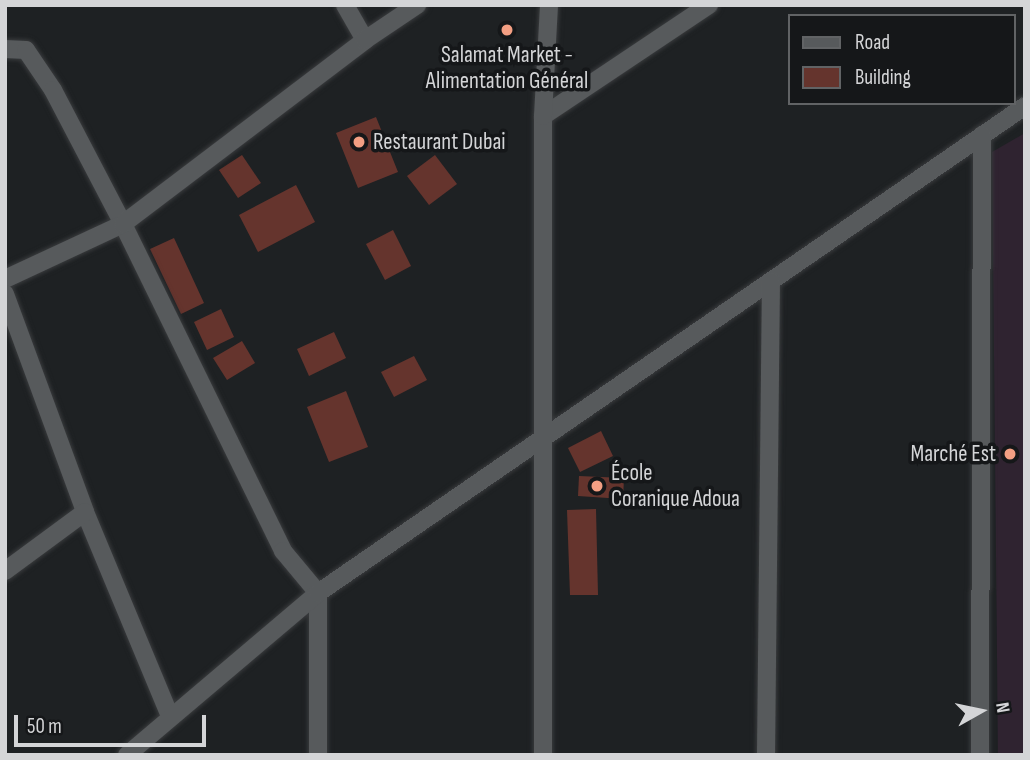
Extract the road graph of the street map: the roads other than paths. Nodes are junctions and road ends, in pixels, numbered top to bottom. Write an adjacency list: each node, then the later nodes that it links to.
1 (345, 5): 5 (street)
2 (417, 5): 5 (street)
3 (549, 5): 8 (street)
4 (709, 5): 8 (street)
5 (365, 40): 10 (street)
6 (5, 49): 10 (street)
7 (1025, 106): 9 (street)
8 (543, 116): 14 (street)
9 (982, 135): 12 (street); 23 (street)
10 (123, 224): 11 (street); 17 (street)
11 (5, 279)
12 (771, 281): 14 (street); 22 (street)
13 (5, 293): 15 (street)
14 (545, 437): 17 (street); 21 (street)
15 (85, 512): 16 (street); 18 (street)
16 (5, 571)
17 (318, 593): 18 (street); 20 (street)
18 (170, 716): 19 (street)
19 (127, 755)
20 (318, 755)
21 (543, 755)
22 (766, 755)
23 (980, 755)

